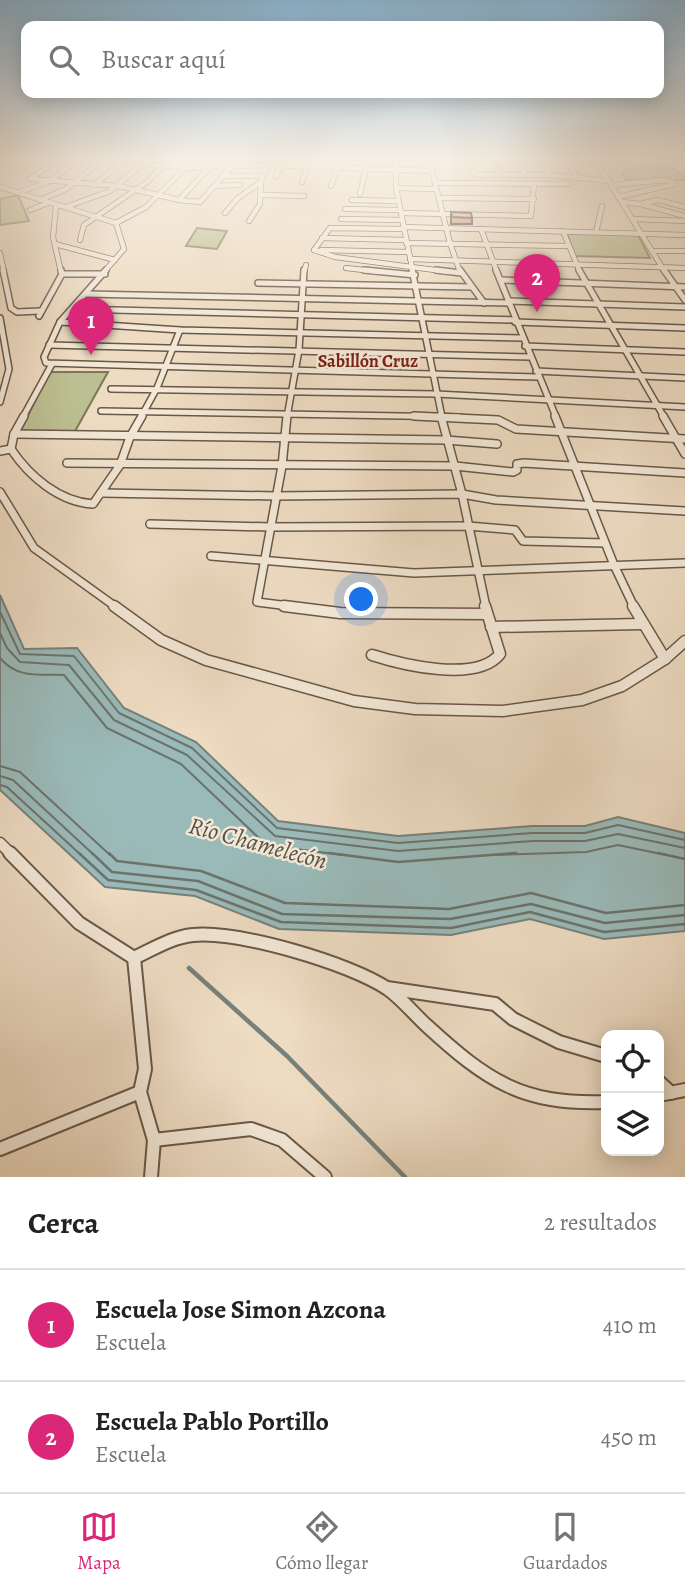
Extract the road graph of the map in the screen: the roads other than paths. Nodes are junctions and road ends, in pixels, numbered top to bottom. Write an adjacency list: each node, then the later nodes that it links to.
1 (55, 214): 29 (street)
2 (88, 214): 11 (street)
3 (99, 214): 11 (street)
4 (133, 214): 17 (street)
5 (253, 214): 16 (street)
6 (401, 214): 15 (street)
7 (442, 214): 8 (street); 19 (street)
8 (531, 214)
9 (600, 214): 22 (street)
10 (630, 214): 14 (street)
11 (95, 216): 17 (street); 26 (street)
12 (685, 218): 14 (street)
13 (341, 219): 15 (street)
14 (633, 219): 23 (street)
15 (402, 220): 18 (street)
16 (249, 221)
17 (116, 223): 38 (street)
18 (403, 228): 19 (street); 25 (street); 27 (street)
19 (446, 228): 20 (street); 28 (street)
20 (481, 229): 21 (street); 30 (street)
21 (563, 232): 22 (street); 31 (street)
22 (596, 232): 23 (street)
23 (642, 234): 24 (street); 33 (street)
24 (685, 235)
25 (322, 239): 27 (street); 32 (street)
26 (80, 240)
27 (406, 241): 28 (street); 35 (street)
28 (450, 243): 30 (street); 39 (street)
29 (55, 244): 38 (street); 49 (street)
30 (486, 244): 31 (street); 40 (street)
31 (568, 246): 41 (street)
32 (314, 250): 35 (street); 43 (street)
33 (653, 251): 34 (street); 45 (street)
34 (685, 251)
35 (408, 252): 37 (street)
36 (0, 253): 48 (street)
37 (410, 259): 39 (street); 43 (street)
38 (115, 260): 50 (street)
39 (457, 260): 40 (street); 47 (street)
40 (494, 261): 41 (street); 52 (street)
41 (576, 264): 45 (street); 54 (street)
42 (306, 265): 55 (street)
43 (411, 267): 47 (street); 51 (street)
44 (346, 268): 51 (street)
45 (661, 268): 46 (street); 57 (street)
46 (685, 268)
47 (461, 273): 58 (street)
48 (3, 274): 49 (street)
49 (62, 274): 50 (street)
50 (105, 274): 60 (street)
51 (415, 275): 56 (street)
52 (502, 280): 54 (street); 64 (street)
53 (258, 283): 55 (street)
54 (587, 283): 57 (street); 66 (street)
55 (302, 284): 56 (street); 61 (street)
56 (416, 286): 58 (street); 63 (street)
57 (675, 286): 59 (street); 62 (street)
58 (471, 287): 65 (street)
59 (685, 287)
60 (86, 294): 61 (street); 68 (street)
61 (301, 300): 63 (street); 69 (street)
62 (685, 300)
63 (419, 302): 65 (street); 71 (street)
64 (509, 302): 65 (street); 66 (street); 72 (street)
65 (484, 303)
66 (598, 303): 67 (street); 74 (street)
67 (685, 307)
68 (73, 309): 69 (street); 73 (street)
69 (300, 315): 71 (street); 77 (street)
70 (0, 318): 100 (street)
71 (421, 318): 72 (street); 78 (street)
72 (515, 321): 74 (street); 79 (street)
73 (60, 323): 76 (street); 80 (street)
74 (611, 325): 75 (street); 84 (street)
75 (685, 328)
76 (180, 330): 77 (street); 82 (street)
77 (299, 332): 78 (street); 83 (street)
78 (425, 336): 79 (street); 86 (street)
79 (522, 338): 81 (street)
80 (49, 345): 82 (street); 88 (street)
81 (525, 346): 84 (street); 87 (street)
82 (174, 347): 83 (street); 89 (street)
83 (299, 349): 86 (street); 90 (street)
84 (626, 350): 85 (street); 93 (street)
85 (685, 352)
86 (429, 354): 87 (street); 91 (street)
87 (530, 357): 92 (street)
88 (52, 364): 89 (street); 108 (street)
89 (166, 366): 90 (street); 95 (street)
90 (294, 370): 91 (street); 97 (street)
91 (433, 374): 92 (street); 98 (street)
92 (537, 374): 93 (street); 99 (street)
93 (641, 376): 94 (street); 101 (street)
94 (685, 378)
95 (157, 388): 96 (street); 97 (street); 104 (street)
96 (111, 389)
97 (290, 391): 98 (street); 105 (street)
98 (436, 394): 99 (street); 106 (street)
99 (549, 400): 101 (street); 107 (street)
100 (0, 402)
101 (658, 406): 102 (street); 111 (street)
102 (685, 407)
103 (101, 411): 104 (street)
104 (144, 412): 105 (street); 109 (street)
105 (287, 415): 106 (street); 110 (street)
106 (441, 416): 107 (street); 113 (street)
107 (563, 431): 111 (street); 122 (street)
108 (14, 434): 109 (street); 115 (street)
109 (130, 437): 110 (street); 119 (street)
110 (285, 438): 113 (street); 120 (street)
111 (676, 438): 112 (street); 117 (street)
112 (685, 439)
113 (446, 440): 114 (street); 121 (street)
114 (497, 444)
115 (10, 449): 116 (street); 125 (street)
116 (0, 451)
117 (685, 454)
118 (67, 463): 119 (street)
119 (120, 465): 120 (street); 125 (street)
120 (282, 466): 121 (street); 127 (street)
121 (455, 466): 122 (street); 126 (street)
122 (577, 467): 123 (street); 128 (street)
123 (685, 473)
124 (0, 492): 144 (street)
125 (102, 493): 127 (street)
126 (462, 494): 127 (street); 128 (street); 131 (street)
127 (276, 496): 132 (street)
128 (591, 505): 129 (street); 133 (street)
129 (685, 511)
130 (150, 524): 132 (street)
131 (468, 526): 132 (street); 133 (street); 138 (street)
132 (271, 527): 135 (street)
133 (605, 543): 137 (street)
134 (211, 556): 135 (street)
135 (266, 561): 138 (street); 139 (street)
136 (685, 563): 137 (street)
137 (614, 565): 138 (street); 140 (street)
138 (479, 570): 139 (street)
139 (487, 614): 141 (street)
140 (642, 624): 141 (street); 144 (street)
141 (491, 627): 143 (street)
142 (685, 641): 144 (street)
143 (372, 655)
144 (665, 659)
145 (0, 842): 146 (street)
146 (134, 958): 147 (street); 149 (street)
147 (387, 988): 148 (street); 150 (street)
148 (601, 1055)
149 (140, 1092): 151 (street); 152 (street)
150 (601, 1102)
151 (154, 1140): 153 (street); 154 (street)
152 (0, 1149)
153 (151, 1177)
154 (325, 1177)

